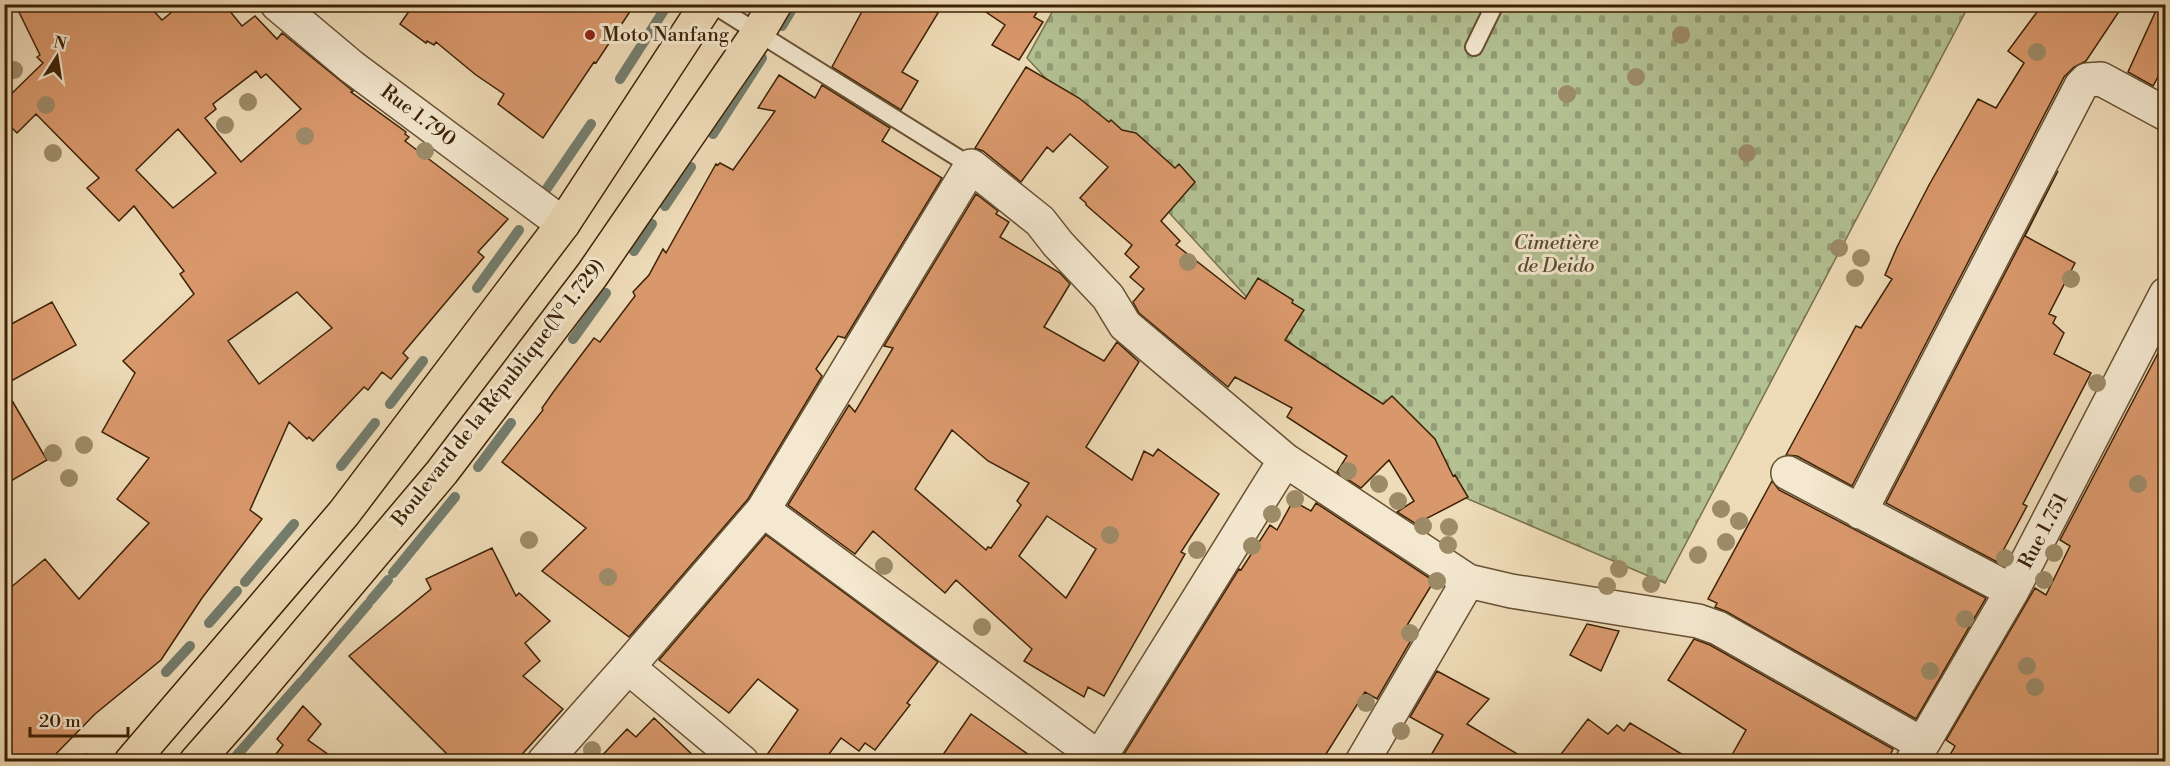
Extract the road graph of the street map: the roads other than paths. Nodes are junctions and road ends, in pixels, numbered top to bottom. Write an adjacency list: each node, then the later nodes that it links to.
1 (277, 4): 9 (street, Rue 1.790)
2 (709, 4): 5 (lane); 9 (main road)
3 (775, 4): 5 (main road, Boulevard de la République(N° 1.729))
4 (1495, 4): 6 (lane)
5 (758, 33): 8 (lane); 21 (main road, Boulevard de la République(N° 1.729))
6 (1474, 47)
7 (2166, 114): 14 (street)
8 (971, 166): 11 (street); 13 (street)
9 (563, 224): 20 (main road)
10 (2166, 294): 16 (street, Rue 1.751)
11 (1285, 459): 15 (street); 19 (street)
12 (1788, 473): 14 (street)
13 (763, 510): 17 (street); 19 (street)
14 (1860, 512): 16 (street)
15 (1468, 581): 18 (street); 24 (street)
16 (2012, 591): 18 (street, Rue 1.751)
17 (628, 668): 22 (street); 23 (street)
18 (1917, 753)
19 (1098, 760)
20 (131, 762)
21 (196, 762)
22 (544, 762)
23 (742, 762)
24 (1362, 762)

